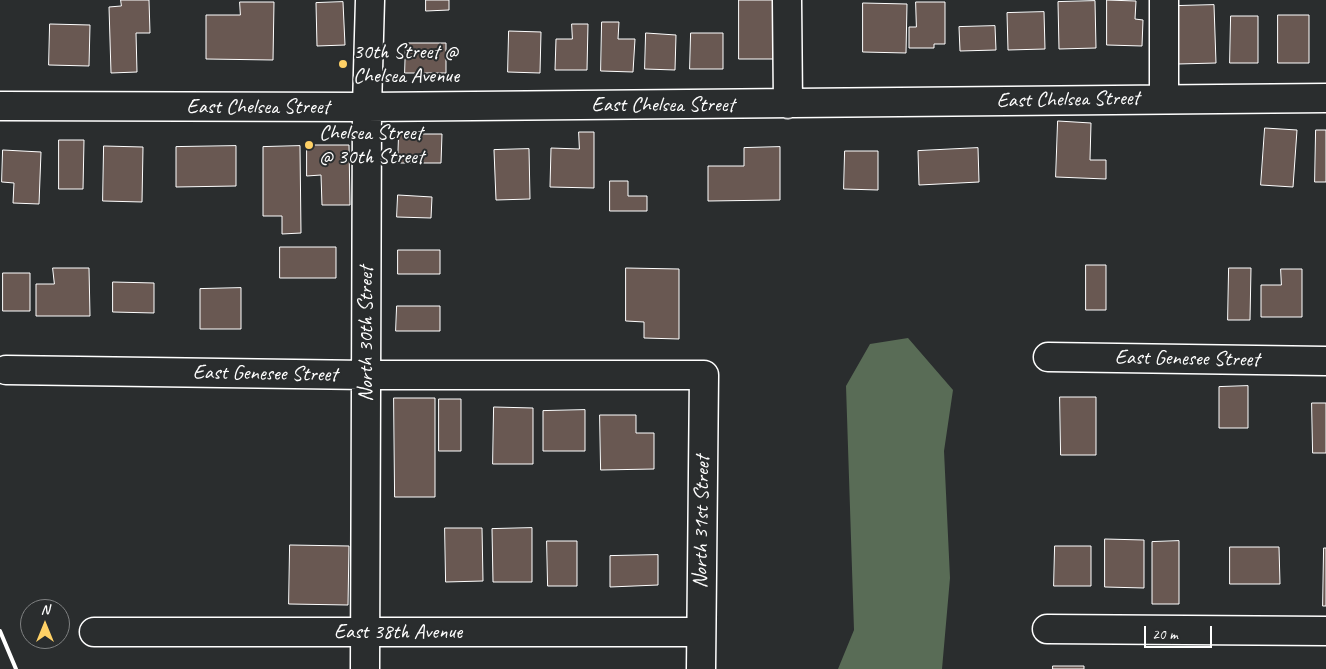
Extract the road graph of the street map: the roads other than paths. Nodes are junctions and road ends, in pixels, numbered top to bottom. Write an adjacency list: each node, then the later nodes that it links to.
1 (370, 0): 8 (street, North 30th Street)
2 (787, 0): 6 (street)
3 (1164, 0): 5 (street)
4 (1326, 98): 5 (street, East Chelsea Street)
5 (1164, 99): 6 (street, East Chelsea Street)
6 (788, 104): 8 (street, East Chelsea Street)
7 (0, 106): 8 (street, East Chelsea Street)
8 (367, 107): 12 (street, North 30th Street)
9 (1048, 357): 10 (street, East Genesee Street)
10 (1326, 361)
11 (6, 370): 12 (street, East Genesee Street)
12 (366, 375): 13 (street, East Genesee Street); 17 (street, North 30th Street)
13 (704, 375): 18 (street, North 31st Street)
14 (1047, 629): 15 (street)
15 (1326, 631)
16 (94, 632): 17 (street, East 38th Avenue)
17 (365, 632): 18 (street, East 38th Avenue); 19 (street, North 30th Street)
18 (701, 632): 20 (street, North 31st Street)
19 (365, 669)
20 (701, 669)

